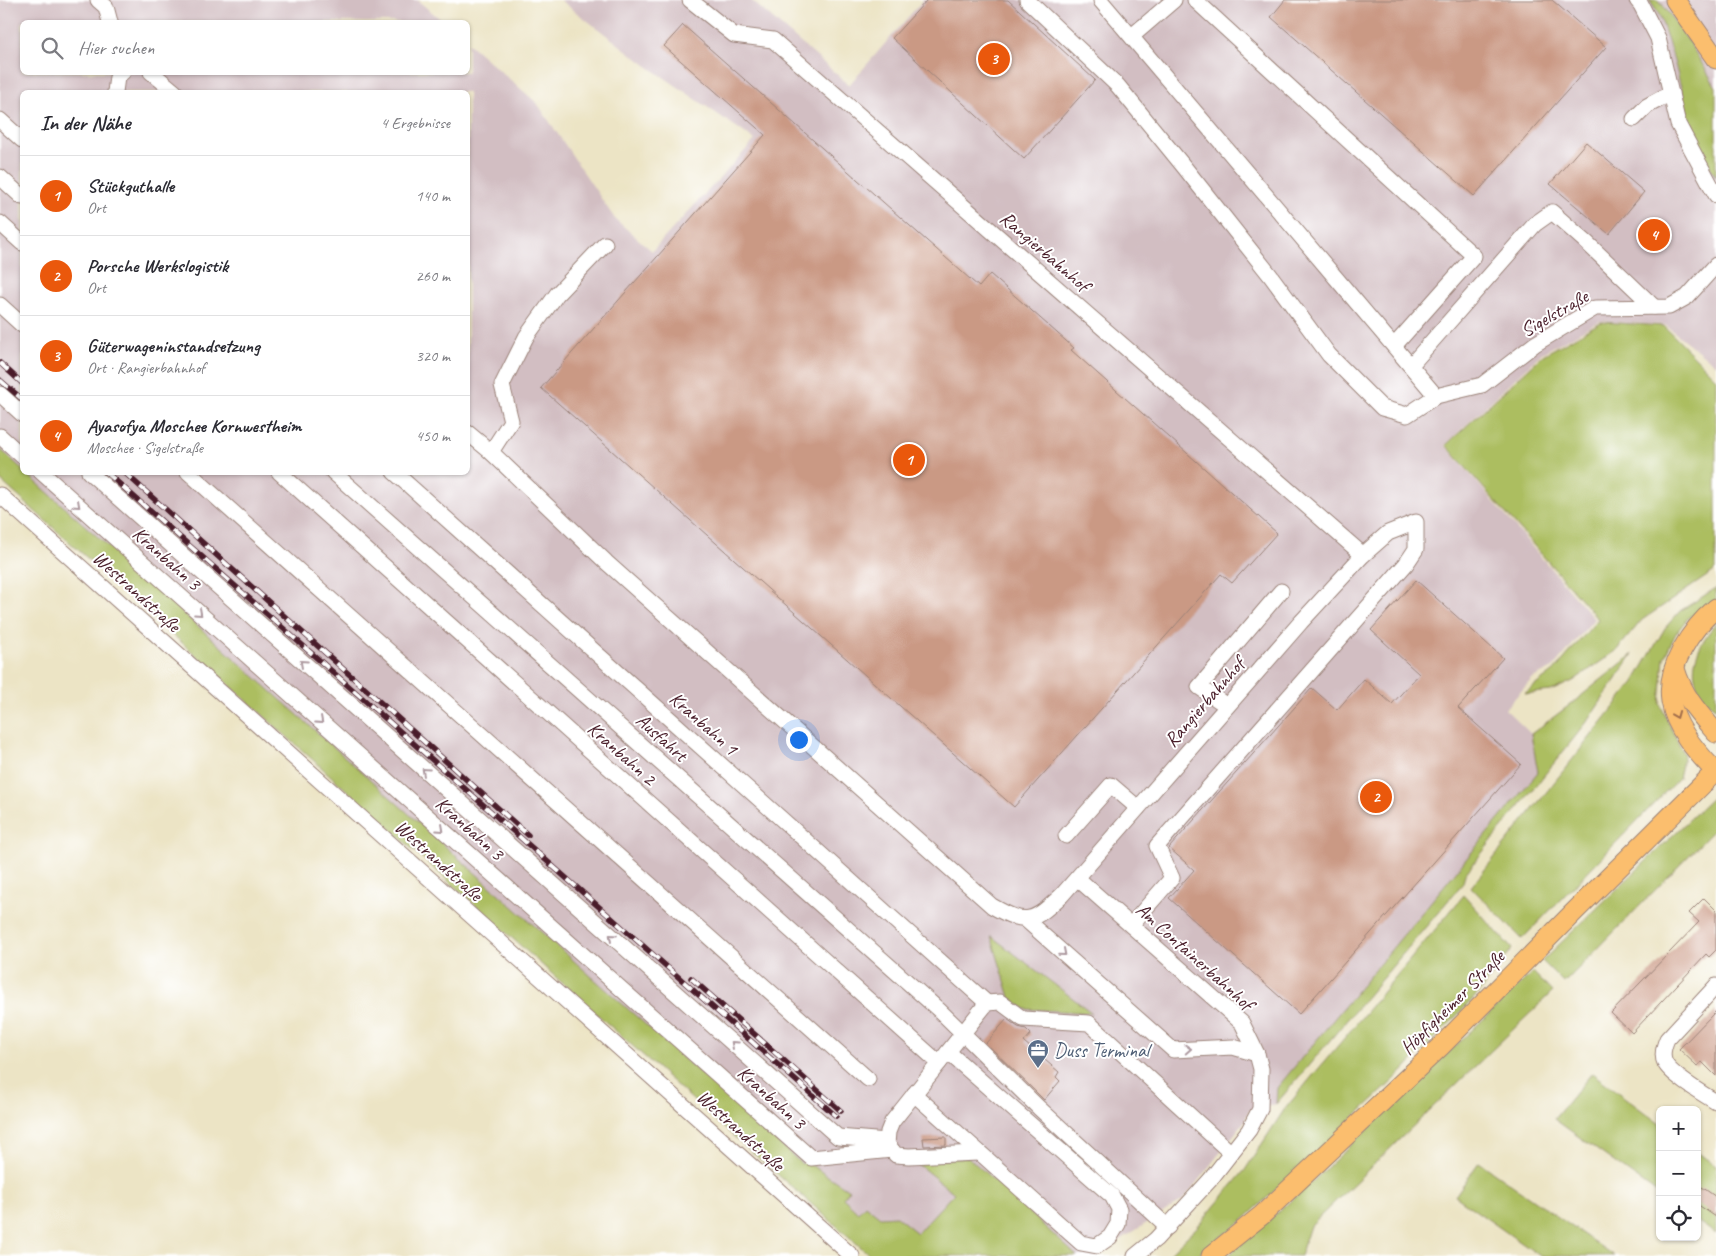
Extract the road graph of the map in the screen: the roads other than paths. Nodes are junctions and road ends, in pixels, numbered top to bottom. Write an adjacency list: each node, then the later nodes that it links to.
1 (98, 0): 9 (street)
2 (690, 0): 48 (street, Rangierbahnhof)
3 (1027, 0): 35 (street, Sigelstraße)
4 (1174, 0): 10 (street)
5 (1195, 0): 32 (street)
6 (1637, 0): 18 (street)
7 (1675, 0): 11 (main road)
8 (1101, 1): 10 (street)
9 (109, 20)
10 (1132, 36): 32 (street)
11 (1716, 59)
12 (112, 75): 15 (street)
13 (118, 75): 16 (street)
14 (155, 75): 17 (street)
15 (114, 90)
16 (114, 90)
17 (173, 90)
18 (1670, 93): 19 (street); 24 (street)
19 (1634, 119)
20 (0, 120): 21 (street)
21 (20, 138)
22 (0, 177): 23 (street)
23 (20, 195)
24 (1716, 195)
25 (0, 223): 26 (street)
26 (20, 241)
27 (605, 244): 39 (street)
28 (1716, 265): 30 (street, Sigelstraße)
29 (0, 305): 31 (street)
30 (1654, 307): 33 (street); 35 (street, Sigelstraße)
31 (20, 323)
32 (1394, 346): 33 (street)
33 (1411, 365): 35 (street)
34 (0, 394): 36 (street)
35 (1436, 396)
36 (20, 412)
37 (470, 435): 39 (street)
38 (0, 436): 40 (street)
39 (491, 452): 58 (street)
40 (20, 454)
41 (44, 475): 68 (street, Kranbahn 3, one-way to 68)
42 (92, 475): 68 (street, Kranbahn 3, one-way to 42)
43 (191, 475): 65 (street)
44 (282, 475): 64 (street, Kranbahn 2)
45 (336, 475): 62 (street, Ausfahrt)
46 (397, 475): 61 (street, Kranbahn 1)
47 (0, 495): 72 (street, Westrandstraße)
48 (1363, 555): 52 (street, Rangierbahnhof); 59 (street, Rangierbahnhof)
49 (1281, 590): 52 (street)
50 (1716, 608): 51 (main road)
51 (1675, 668): 53 (main road); 54 (main road, one-way to 54)
52 (1227, 706): 55 (street, Rangierbahnhof)
53 (1716, 733)
54 (1716, 772): 74 (main road, Höpfigheimer Straße)
55 (1138, 808): 56 (street); 57 (street, Rangierbahnhof)
56 (1066, 836)
57 (1077, 878): 58 (street, Rangierbahnhof); 59 (street, Am Containerbahnhof)
58 (1026, 920): 63 (street, one-way to 63)
59 (1131, 926): 63 (street, Am Containerbahnhof)
60 (1716, 986): 67 (street)
61 (987, 1003): 62 (street); 70 (street)
62 (963, 1033): 64 (street); 71 (street)
63 (1257, 1054): 70 (street, Am Containerbahnhof)
64 (944, 1057): 66 (street); 69 (street, Kranbahn 2)
65 (868, 1079)
66 (914, 1094): 68 (street); 69 (street)
67 (1716, 1102)
68 (890, 1146): 69 (street)
69 (978, 1153)
70 (1230, 1154): 71 (street, Am Containerbahnhof)
71 (1168, 1227): 73 (street, Am Containerbahnhof)
72 (852, 1256)
73 (1135, 1256)
74 (1211, 1256)

